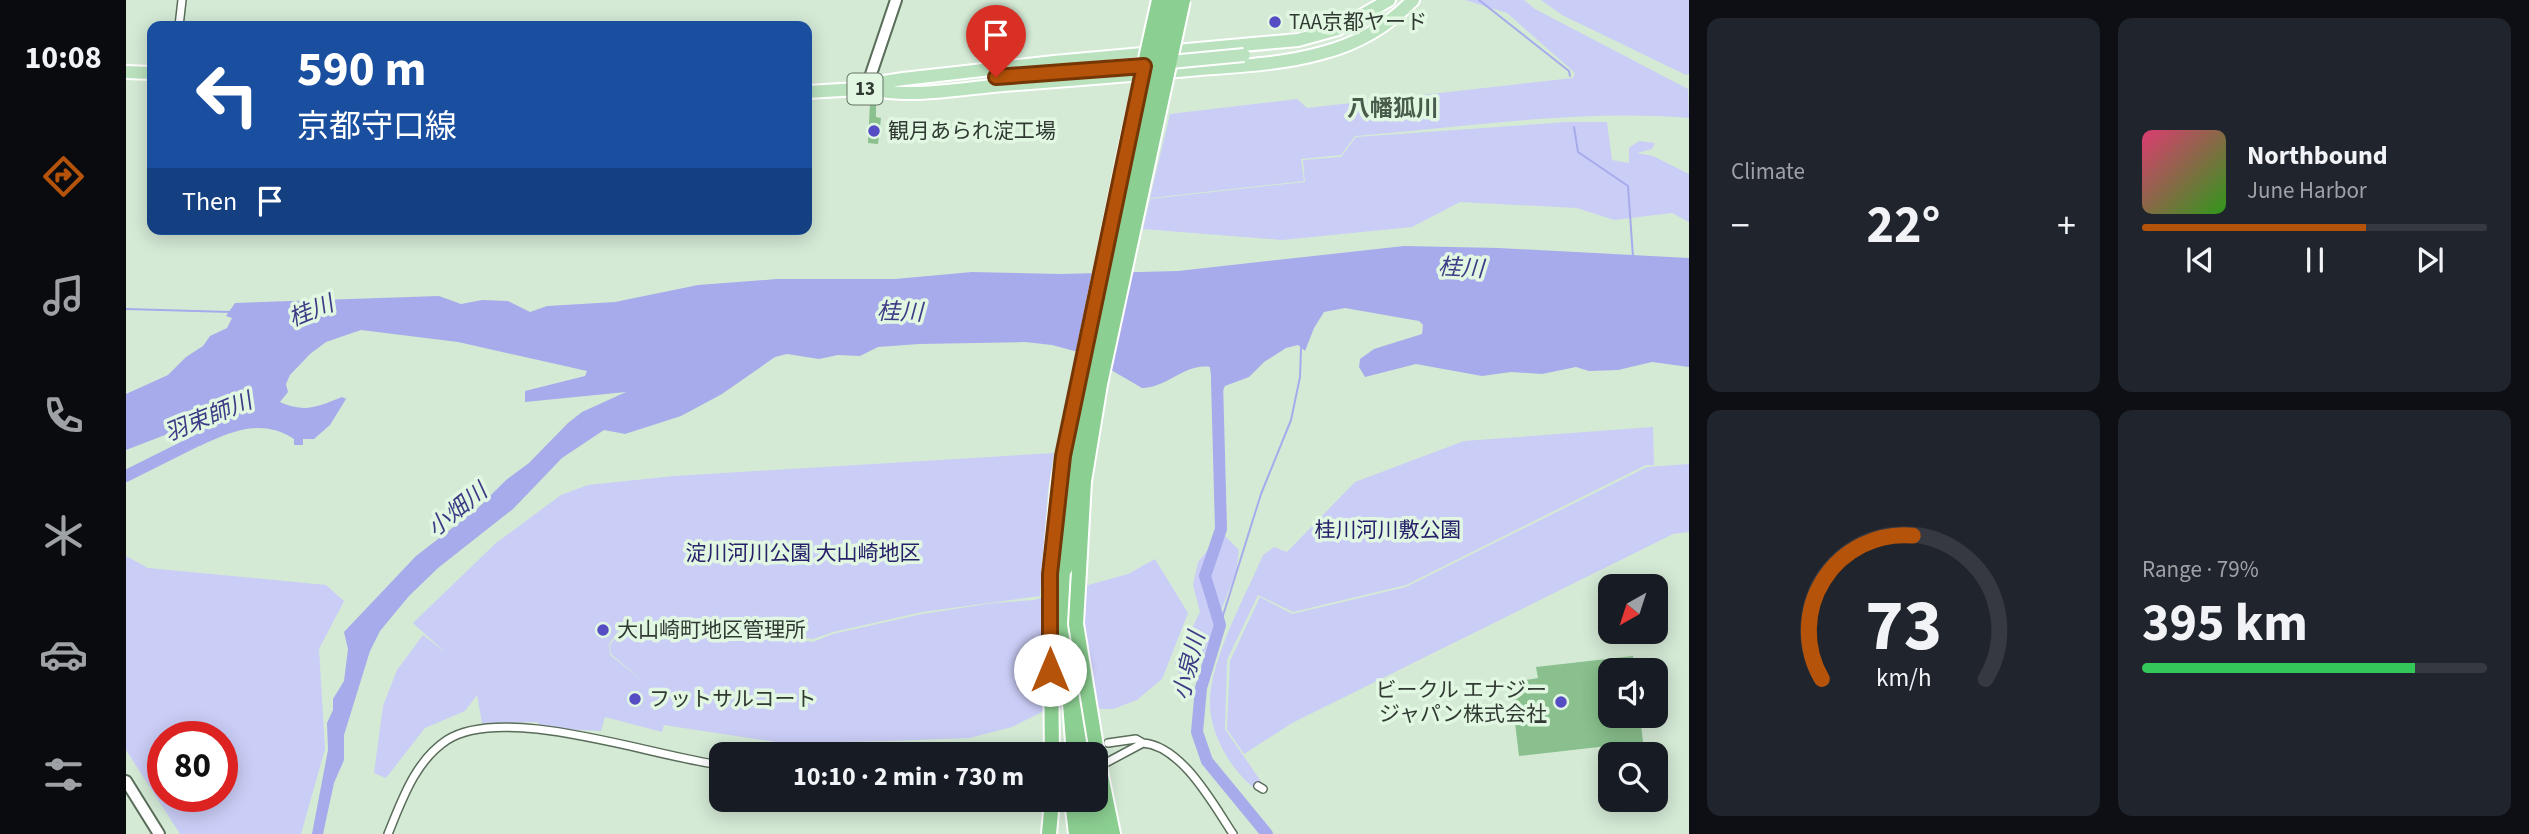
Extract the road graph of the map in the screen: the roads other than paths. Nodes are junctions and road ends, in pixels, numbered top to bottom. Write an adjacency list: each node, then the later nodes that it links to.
1 (182, 0): 11 (street)
2 (896, 0): 18 (street)
3 (1159, 0): 14 (highway, bridge)
4 (1171, 0): 20 (highway, bridge)
5 (1183, 0): 21 (highway, bridge)
6 (1389, 0): 12 (main road, 13)
7 (1398, 0): 10 (main road, 13)
8 (1406, 0): 10 (main road, 13)
9 (1413, 0): 12 (main road, 13)
10 (1385, 14): 12 (main road, 13)
11 (180, 21)
12 (1240, 56): 13 (main road, 13); 14 (main road, 13, bridge); 17 (main road, 13)
13 (1054, 62): 17 (street); 18 (main road, 13)
14 (1144, 66): 18 (main road, 13, bridge); 22 (highway, bridge)
15 (126, 72): 16 (main road)
16 (147, 73)
17 (1057, 84): 18 (main road, 13)
18 (868, 89): 19 (main road, 13)
19 (812, 92)
20 (1065, 569): 23 (highway); 24 (highway)
21 (1076, 624): 25 (highway, bridge); 41 (highway, bridge)
22 (1052, 742)
23 (1066, 742)
24 (1073, 742)
25 (1086, 742)
26 (1108, 743): 27 (street)
27 (1143, 743): 28 (street); 42 (street)
28 (1108, 762)
29 (709, 763): 36 (street)
30 (126, 781): 35 (street)
31 (1051, 812): 37 (highway)
32 (1073, 812): 38 (highway)
33 (1083, 812): 39 (highway)
34 (1096, 812): 40 (highway)
35 (159, 834)
36 (388, 834)
37 (1049, 834)
38 (1076, 834)
39 (1087, 834)
40 (1101, 834)
41 (1113, 834)
42 (1233, 834)

